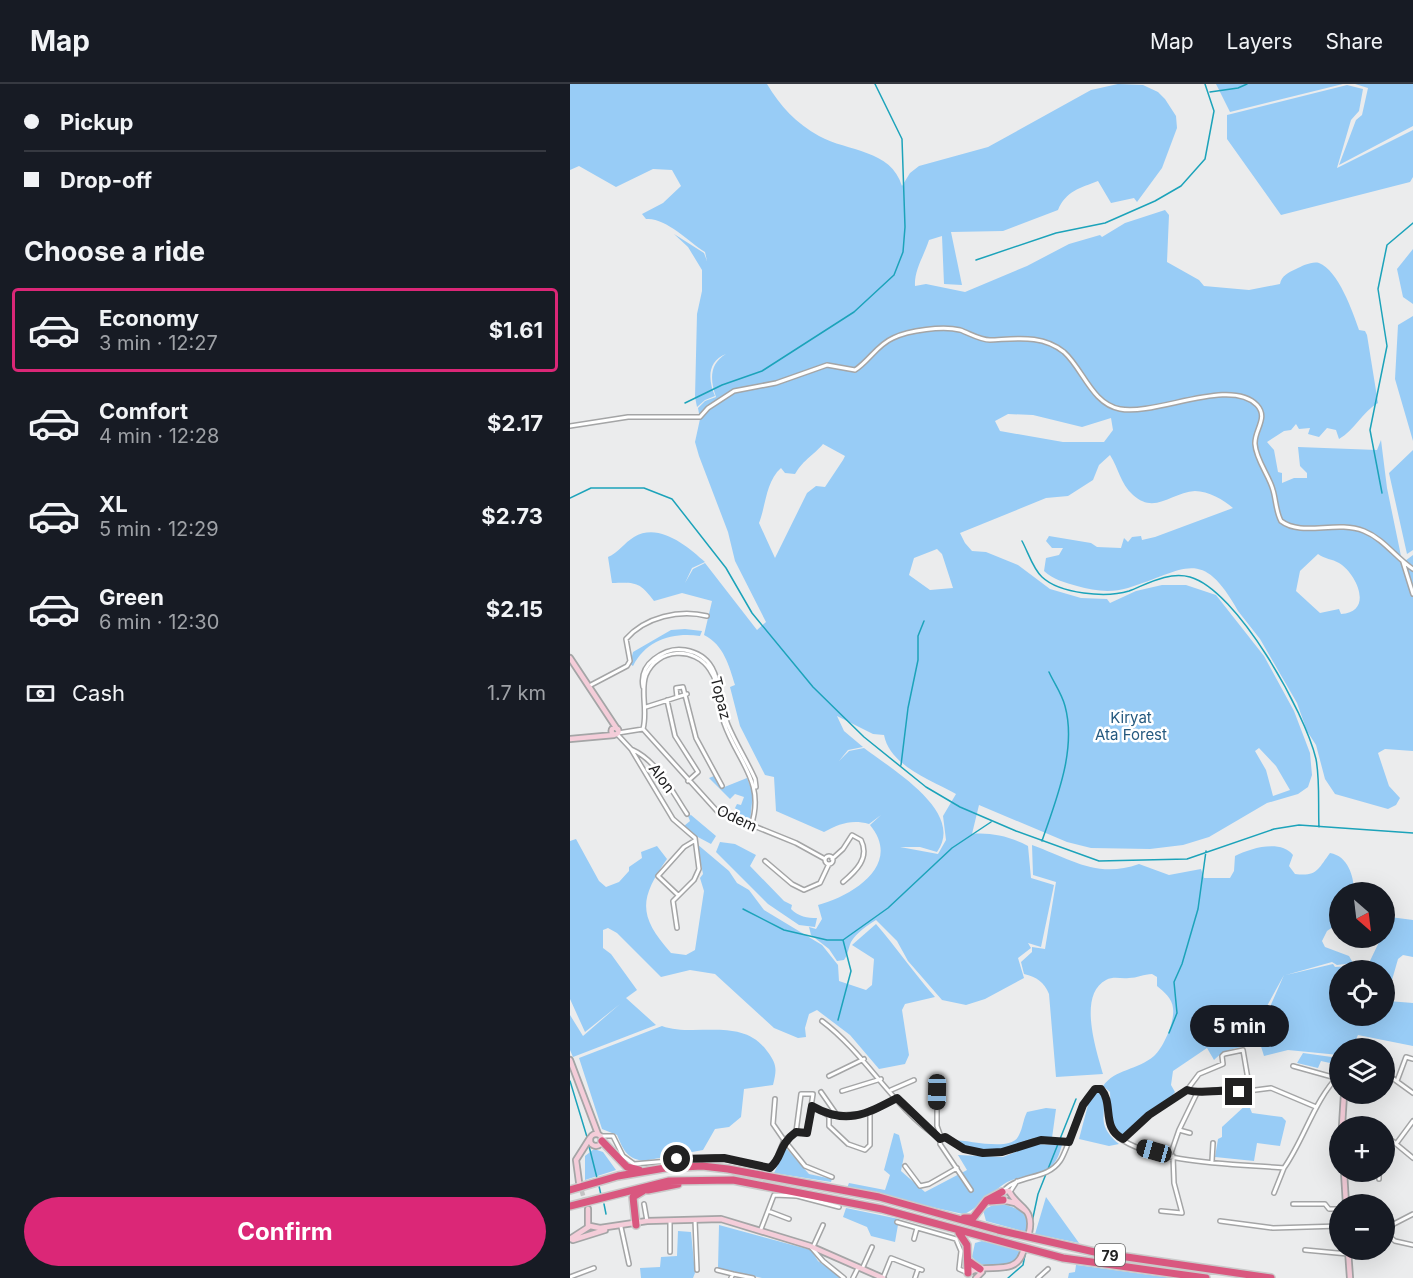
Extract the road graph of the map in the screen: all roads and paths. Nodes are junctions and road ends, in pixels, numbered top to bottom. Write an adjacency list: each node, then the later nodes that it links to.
1 (570, 426): 2 (street)
2 (1403, 562): 3 (street); 4 (street)
3 (1413, 569)
4 (1413, 594)
5 (707, 616): 7 (street)
6 (570, 658): 7 (street)
7 (589, 686): 13 (street)
8 (687, 694): 9 (street); 9 (street); 17 (street)
9 (677, 697): 10 (street)
10 (667, 700): 11 (street); 16 (street)
11 (646, 707): 12 (street, Topaz); 19 (street, Topaz)
12 (643, 729): 13 (street); 16 (street, Odem)
13 (617, 731): 14 (street); 15 (street)
14 (570, 739)
15 (631, 749): 18 (street, Alon); 20 (street)
16 (688, 781): 19 (street, Odem)
17 (722, 786)
18 (687, 814)
19 (751, 826): 21 (street, Odem)
20 (694, 841): 26 (street); 26 (street)
21 (825, 859): 22 (street); 24 (street)
22 (832, 859): 24 (street); 25 (street)
23 (765, 861): 24 (street)
24 (829, 864)
25 (843, 882)
26 (678, 895): 27 (street)
27 (677, 928)
28 (822, 1021): 29 (street)
29 (864, 1059): 34 (street); 35 (street)
30 (1413, 1059): 37 (street)
31 (570, 1060): 59 (street)
32 (1293, 1066): 33 (street)
33 (1329, 1073)
34 (829, 1076)
35 (881, 1079): 39 (street); 41 (street)
36 (914, 1080): 39 (street)
37 (1396, 1081): 46 (street)
38 (1329, 1088): 50 (street)
39 (891, 1090): 47 (street)
40 (1187, 1090): 42 (street); 45 (street); 60 (street)
41 (843, 1091)
42 (1250, 1091): 45 (street); 50 (street)
43 (821, 1092): 53 (street)
44 (937, 1092): 58 (street)
45 (1197, 1093): 55 (street)
46 (1413, 1094)
47 (897, 1098): 51 (street); 58 (street)
48 (775, 1099): 61 (street)
49 (812, 1106): 52 (street); 56 (street); 56 (street)
50 (1316, 1107): 72 (street)
51 (870, 1113): 52 (street); 53 (street)
52 (829, 1116): 53 (street)
53 (838, 1116)
54 (1413, 1121): 65 (street)
55 (1179, 1130): 57 (street); 67 (street)
56 (796, 1132): 61 (street)
57 (1190, 1133)
58 (940, 1138): 62 (street); 66 (street)
59 (596, 1139): 61 (street); 73 (highway); 75 (highway); 77 (street)
60 (1123, 1139): 63 (street); 67 (street)
61 (784, 1140): 74 (street)
62 (949, 1141): 63 (street); 66 (street)
63 (1069, 1142): 76 (street)
64 (1212, 1143): 69 (street)
65 (1396, 1144): 68 (street)
66 (944, 1146): 71 (street)
67 (1172, 1156): 69 (street); 96 (street)
68 (1413, 1158)
69 (1212, 1161): 72 (street)
70 (906, 1166): 71 (street)
71 (957, 1168): 80 (street)
72 (1284, 1168): 83 (street)
73 (647, 1170): 75 (highway, 79); 98 (highway, 79)
74 (832, 1177)
75 (609, 1179): 79 (highway, 79)
76 (1019, 1180): 82 (street); 84 (street)
77 (579, 1182)
78 (775, 1188): 81 (highway); 91 (highway, 79); 115 (highway, 79)
79 (570, 1190)
80 (972, 1190)
81 (643, 1191): 85 (highway); 106 (highway)
82 (1003, 1191): 84 (street); 86 (street); 89 (highway)
83 (1274, 1193)
84 (1011, 1194): 86 (street); 95 (street)
85 (619, 1196): 91 (highway); 106 (highway)
86 (1005, 1201): 89 (highway); 95 (street)
87 (644, 1204): 101 (street)
88 (1293, 1204): 92 (street)
89 (983, 1205): 98 (highway); 114 (highway)
90 (839, 1207): 94 (street)
91 (570, 1209)
92 (1329, 1209)
93 (588, 1210): 113 (street)
94 (768, 1211): 99 (street); 112 (street)
95 (1026, 1211): 116 (street)
96 (1161, 1211)
97 (1413, 1214): 108 (street)
98 (952, 1218): 114 (highway, 79)
99 (789, 1219)
100 (695, 1220): 103 (street); 112 (street); 133 (street)
101 (647, 1221): 102 (street); 106 (street)
102 (658, 1221): 103 (street); 106 (street)
103 (670, 1221): 126 (street)
104 (1220, 1221): 109 (street)
105 (897, 1222): 111 (street)
106 (636, 1223): 110 (street); 113 (street)
107 (823, 1225): 122 (street)
108 (1395, 1225)
109 (1329, 1226)
110 (621, 1227): 113 (street); 130 (street)
111 (917, 1228): 119 (street); 137 (street)
112 (761, 1229): 122 (street)
113 (591, 1230): 118 (street)
114 (998, 1230): 147 (highway, 79)
115 (957, 1232): 117 (highway, 79); 137 (highway)
116 (1029, 1233)
117 (986, 1238): 129 (highway); 146 (highway, 79)
118 (570, 1239)
119 (914, 1239)
120 (1395, 1241): 121 (street)
121 (1413, 1245)
122 (812, 1247): 132 (street); 141 (street)
123 (872, 1247): 132 (street)
124 (1305, 1250): 125 (street)
125 (1329, 1251)
126 (670, 1252)
127 (1023, 1252): 136 (street)
128 (1349, 1260): 148 (street)
129 (970, 1262): 136 (highway); 137 (highway)
130 (629, 1264)
131 (594, 1268): 139 (street)
132 (860, 1268): 142 (street); 143 (street)
133 (697, 1269)
134 (1048, 1269): 145 (street)
135 (717, 1270): 138 (street)
136 (981, 1270): 137 (street); 137 (street)
137 (972, 1275)
138 (732, 1276): 140 (street)
139 (570, 1277)
140 (753, 1278)
141 (844, 1278)
142 (853, 1278)
143 (883, 1278): 144 (street)
144 (915, 1278)
145 (1038, 1278)
146 (1206, 1278)
147 (1271, 1278)
148 (1350, 1278)

